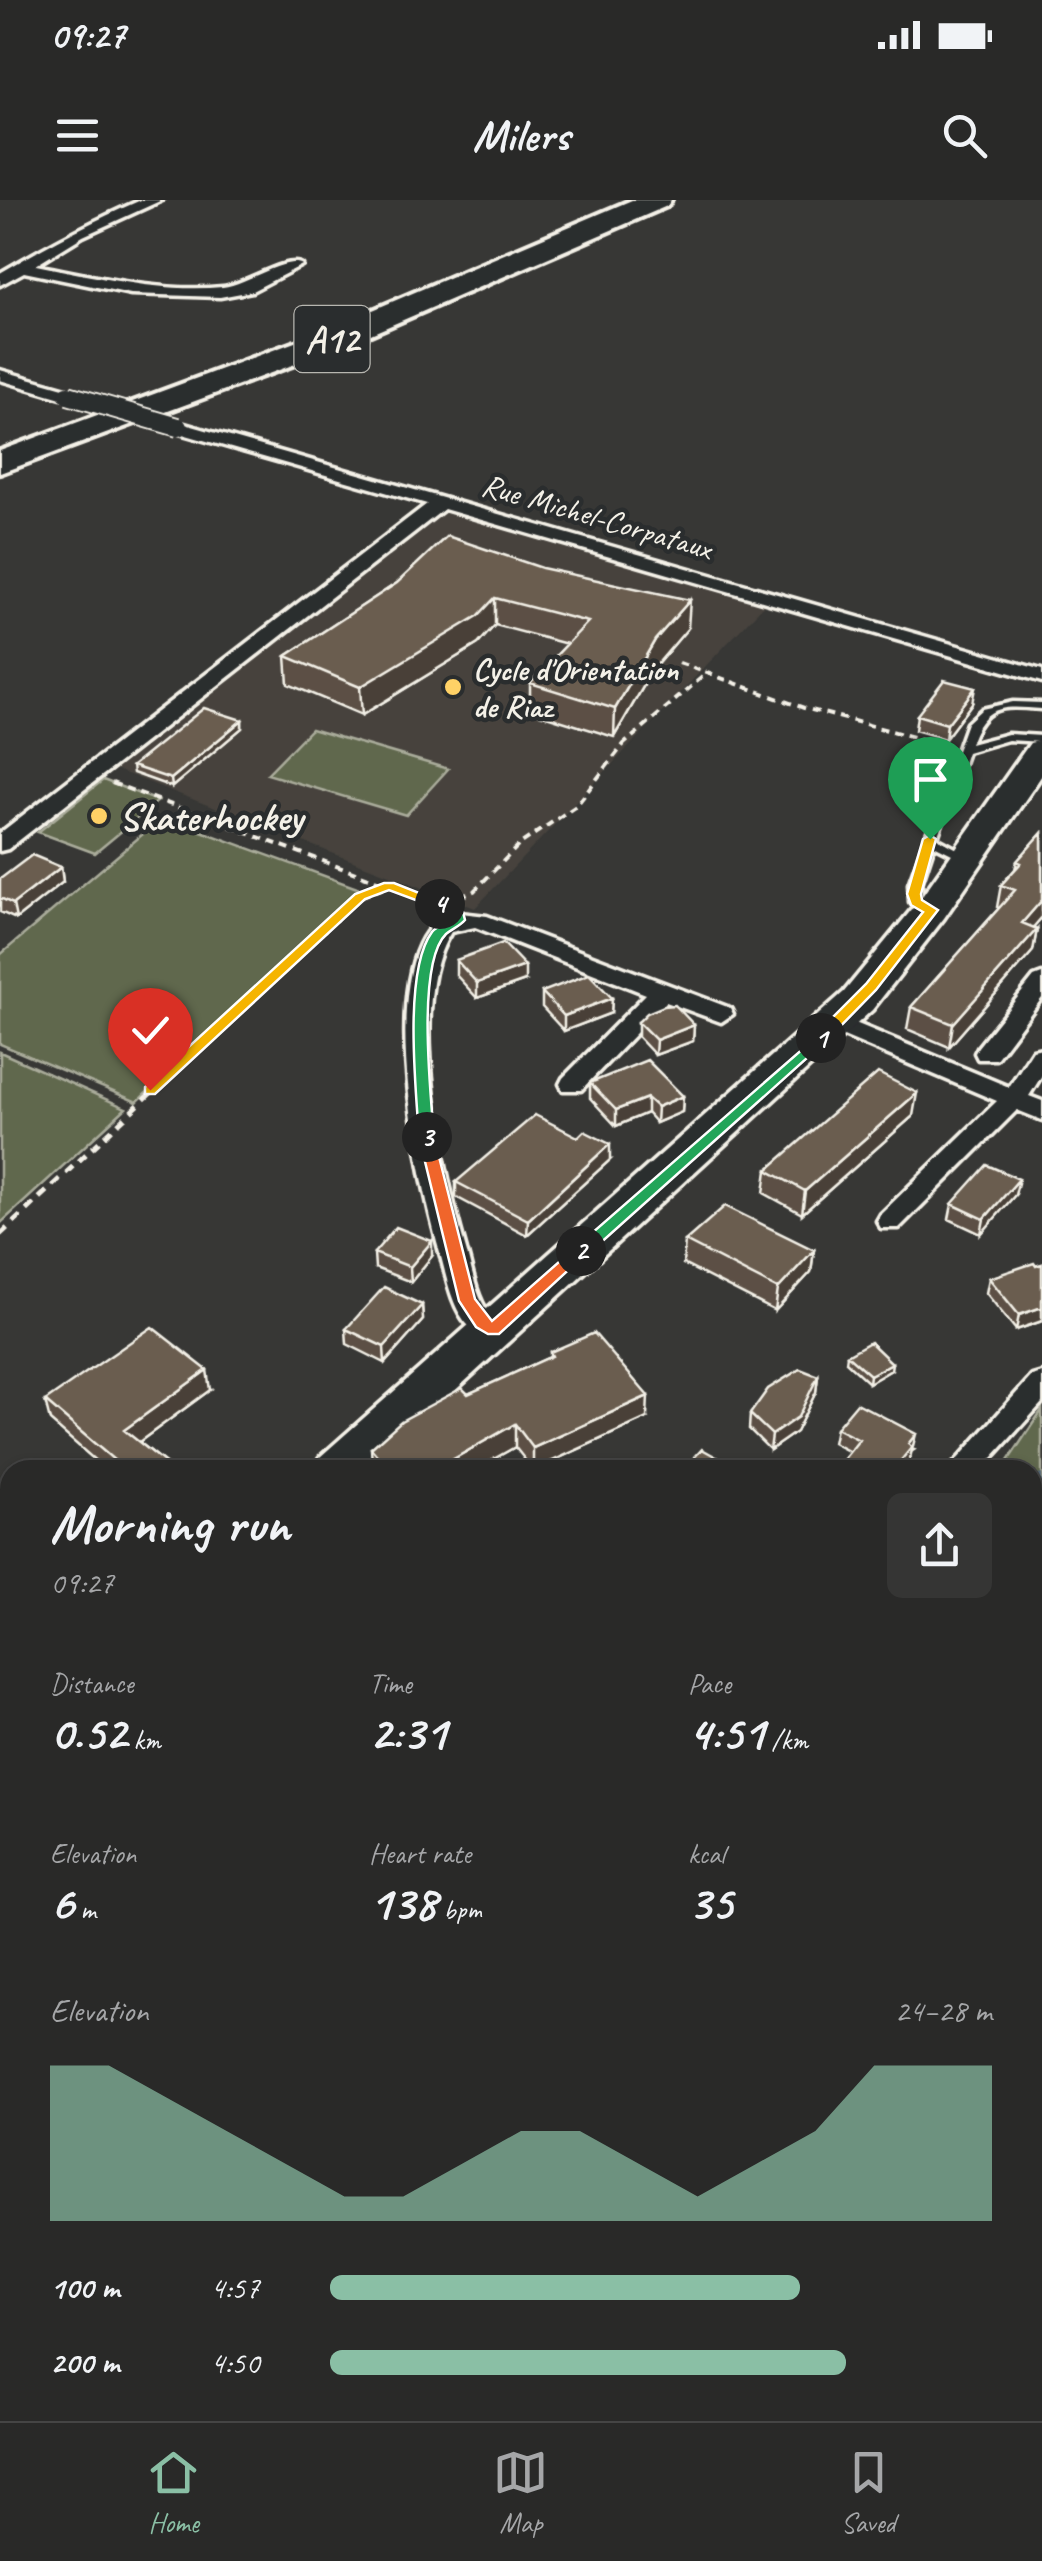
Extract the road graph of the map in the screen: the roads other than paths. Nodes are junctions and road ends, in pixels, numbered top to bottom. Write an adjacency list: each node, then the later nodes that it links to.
1 (154, 200): 5 (street)
2 (626, 200): 8 (highway, A12)
3 (658, 200): 9 (highway, A12)
4 (294, 264): 5 (street)
5 (22, 267): 6 (street)
6 (0, 280)
7 (0, 376): 10 (street, bridge)
8 (0, 447)
9 (0, 462)
10 (442, 502): 11 (street, Rue Michel-Corpataux); 17 (street, Rue Michel-Corpataux)
11 (1042, 676)
12 (1042, 706): 14 (lane)
13 (1042, 739): 14 (lane)
14 (961, 750): 16 (lane)
15 (1042, 750): 18 (main road)
16 (930, 839): 18 (lane); 19 (lane)
17 (0, 844)
18 (968, 858): 19 (main road)
19 (931, 910): 23 (main road)
20 (1042, 982): 24 (street)
21 (663, 992): 22 (street); 26 (street); 30 (street)
22 (721, 1014)
23 (836, 1023): 27 (street); 30 (main road)
24 (987, 1053)
25 (1042, 1056): 27 (street)
26 (572, 1084)
27 (1012, 1100): 28 (street); 29 (street)
28 (1042, 1111)
29 (890, 1221)
30 (494, 1330): 32 (main road)
31 (1042, 1384): 33 (street)
32 (348, 1460)
33 (972, 1460)

